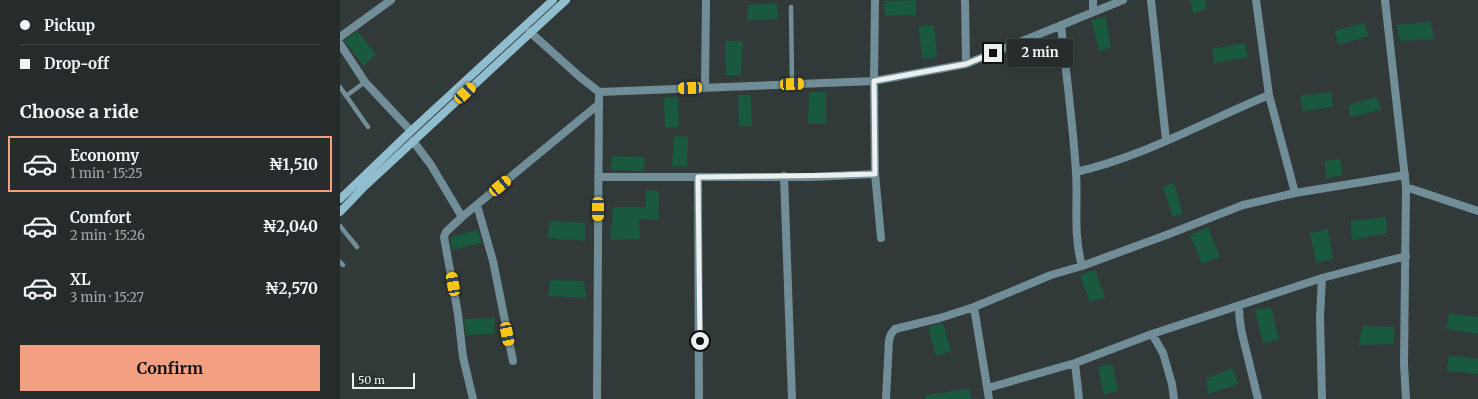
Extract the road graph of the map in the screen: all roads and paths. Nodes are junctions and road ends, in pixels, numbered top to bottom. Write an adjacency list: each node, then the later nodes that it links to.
1 (391, 0): 16 (street)
2 (552, 0): 29 (street)
3 (566, 0): 15 (street)
4 (706, 0): 23 (street)
5 (875, 0): 19 (street)
6 (965, 0): 18 (street)
7 (1092, 0): 13 (street)
8 (1123, 0): 13 (street)
9 (1151, 0): 30 (street)
10 (1256, 0): 25 (street)
11 (1385, 0): 34 (street)
12 (791, 7): 21 (lane)
13 (1093, 12): 14 (street)
14 (1061, 25): 18 (street); 32 (street)
15 (530, 32): 24 (street); 31 (street)
16 (340, 37)
17 (340, 44): 20 (street)
18 (966, 64): 19 (street)
19 (874, 81): 21 (street); 33 (street)
20 (365, 82): 26 (lane); 29 (street)
21 (792, 84): 23 (street)
22 (340, 87): 26 (lane)
23 (705, 88): 24 (street)
24 (599, 92): 27 (street)
25 (1269, 95): 30 (street); 39 (street)
26 (346, 96): 28 (lane)
27 (599, 104): 36 (street); 41 (street)
28 (368, 127)
29 (411, 131): 40 (street)
30 (1166, 140): 32 (street)
31 (413, 141): 42 (street); 44 (street)
32 (1076, 172): 49 (street)
33 (875, 174): 35 (street); 46 (street)
34 (1405, 175): 38 (street); 39 (street)
35 (784, 176): 37 (street); 60 (street)
36 (598, 177): 37 (street); 58 (street)
37 (698, 177): 59 (street)
38 (1406, 187): 43 (street); 48 (street)
39 (1295, 193): 49 (street)
40 (340, 199)
41 (477, 205): 44 (street); 54 (street)
42 (340, 212)
43 (1478, 212)
44 (462, 217): 57 (street)
45 (340, 226): 47 (lane)
46 (881, 238)
47 (357, 247)
48 (1406, 256): 50 (street); 67 (street)
49 (1082, 266): 52 (street)
50 (1322, 278): 51 (street); 66 (street)
51 (1239, 306): 53 (street); 65 (street)
52 (974, 307): 56 (street); 61 (street)
53 (1152, 334): 55 (street); 64 (street)
54 (513, 361)
55 (1075, 363): 56 (street); 63 (street)
56 (988, 388): 62 (street)
57 (473, 399)
58 (597, 399)
59 (699, 399)
60 (792, 399)
61 (886, 399)
62 (989, 399)
63 (1079, 399)
64 (1174, 399)
65 (1258, 399)
66 (1322, 399)
67 (1406, 399)

